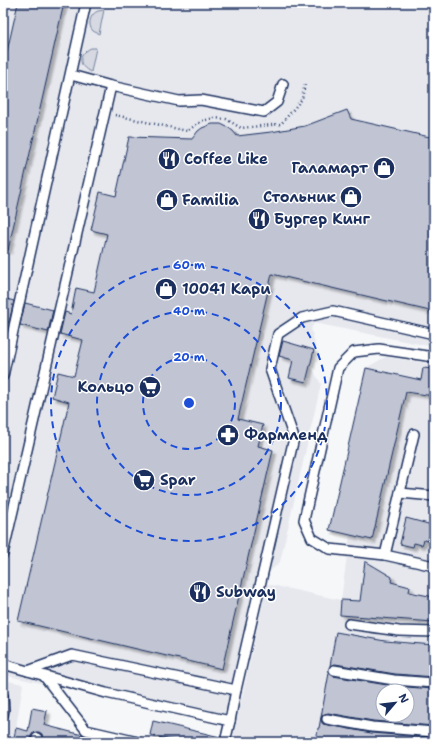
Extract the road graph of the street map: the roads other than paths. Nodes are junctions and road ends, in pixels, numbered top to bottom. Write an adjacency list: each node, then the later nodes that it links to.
1 (86, 3): 2 (lane)
2 (71, 75): 4 (lane); 7 (lane)
3 (283, 84): 4 (lane)
4 (112, 86): 11 (lane)
5 (434, 334): 21 (lane)
6 (434, 357): 12 (lane)
7 (3, 376)
8 (414, 434): 9 (lane)
9 (400, 493): 10 (lane); 12 (lane)
10 (434, 496)
11 (3, 554)
12 (385, 555): 13 (lane)
13 (434, 566)
14 (349, 624): 15 (lane)
15 (434, 632)
16 (3, 664): 18 (lane)
17 (334, 670): 20 (lane)
18 (28, 671): 19 (lane); 21 (lane)
19 (44, 676): 25 (lane); 27 (lane)
20 (434, 683)
21 (236, 690): 25 (lane)
22 (3, 696): 23 (lane)
23 (3, 715)
24 (327, 719): 26 (lane)
25 (230, 722): 28 (lane)
26 (434, 732)
27 (138, 742)
28 (225, 742)

